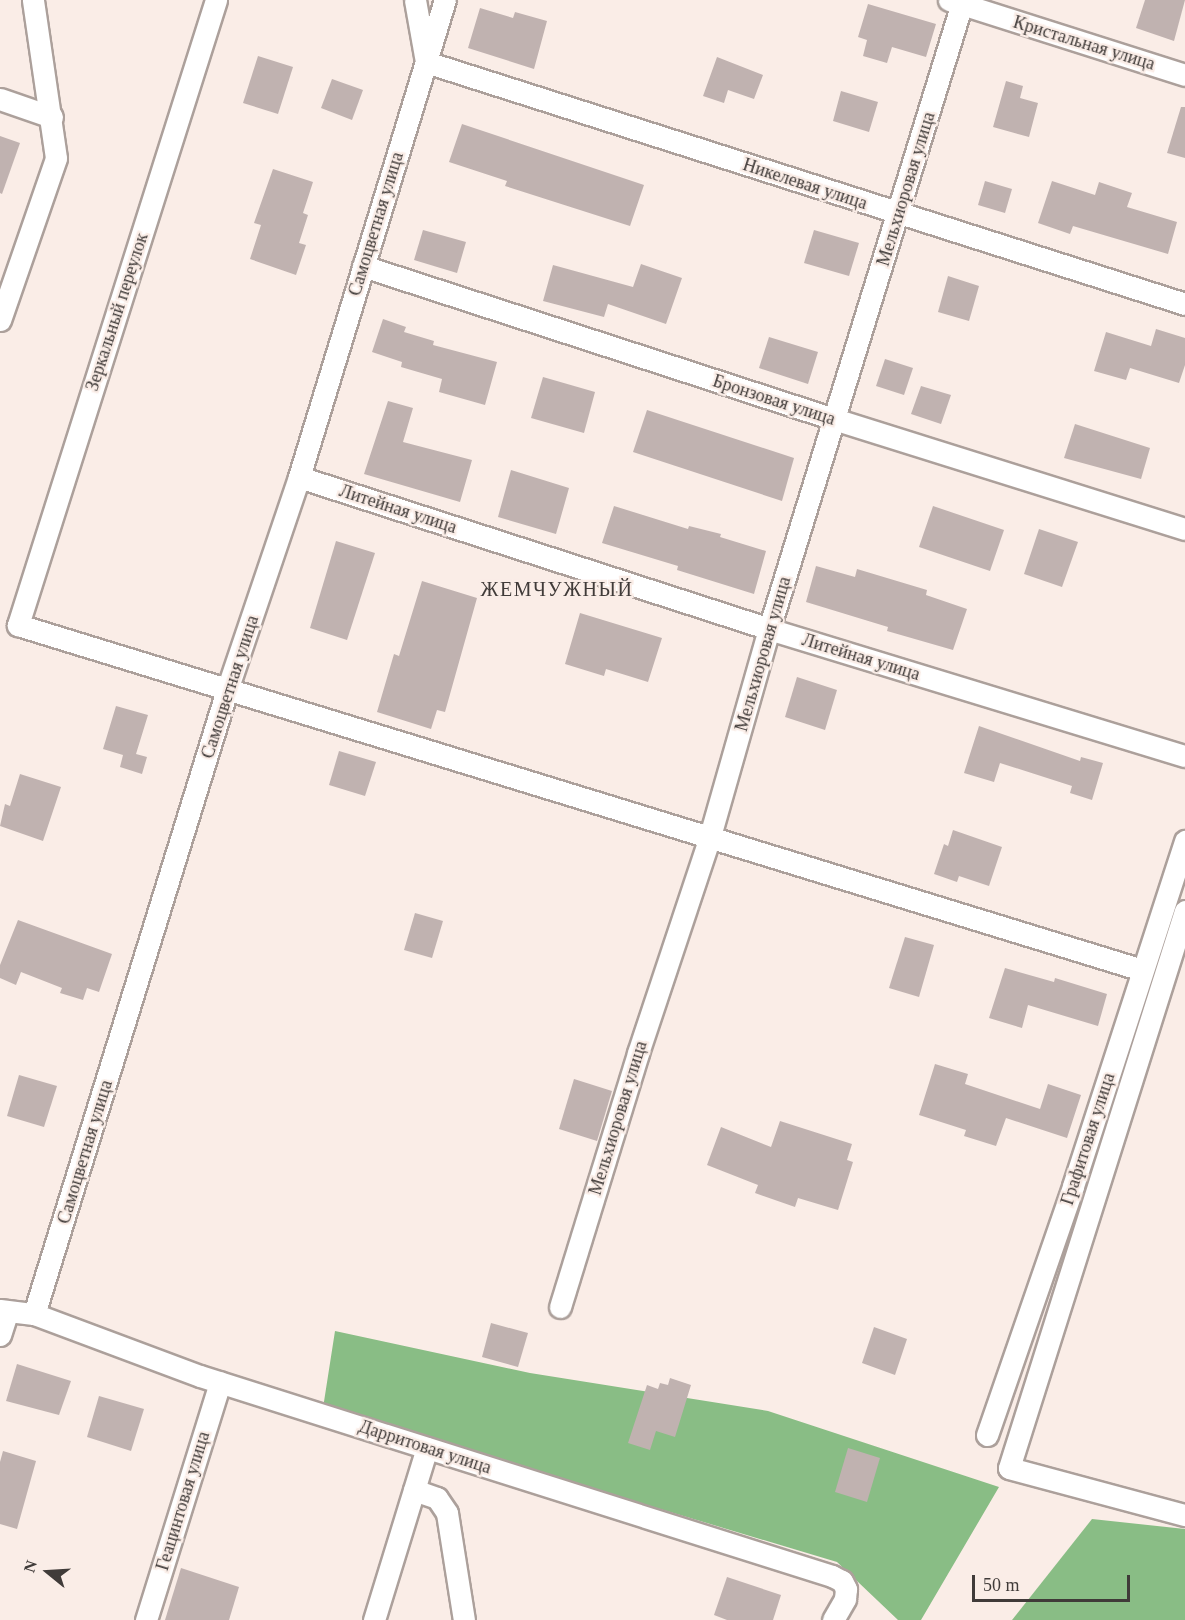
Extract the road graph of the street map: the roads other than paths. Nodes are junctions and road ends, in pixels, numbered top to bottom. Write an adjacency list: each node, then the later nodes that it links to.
1 (33, 0): 9 (street)
2 (216, 0): 18 (street, Зеркальный переулок)
3 (415, 0): 6 (street, Самоцветная улица)
4 (445, 0): 6 (street, Самоцветная улица)
5 (958, 1): 7 (street, Кристальная улица); 10 (street, Мельхиоровая улица)
6 (426, 62): 10 (street, Никелевая улица); 11 (street, Самоцветная улица)
7 (1185, 75)
8 (0, 99): 9 (street)
9 (52, 117): 13 (street)
10 (898, 214): 12 (street, Никелевая улица); 14 (street, Мельхиоровая улица)
11 (363, 266): 14 (street, Бронзовая улица); 15 (street, Самоцветная улица)
12 (1185, 304)
13 (0, 320)
14 (834, 419): 16 (street, Бронзовая улица); 17 (street, Мельхиоровая улица)
15 (298, 477): 17 (street, Литейная улица); 18 (street, Самоцветная улица)
16 (1185, 529)
17 (769, 629): 19 (street, Литейная улица); 20 (street, Мельхиоровая улица)
18 (228, 690): 20 (street); 26 (street, Самоцветная улица)
19 (1185, 756)
20 (710, 836): 23 (street); 24 (street, Мельхиоровая улица)
21 (1185, 841): 23 (street, Графитовая улица)
22 (1185, 911): 32 (street)
23 (1142, 970): 29 (street, Графитовая улица)
24 (560, 1307)
25 (4, 1312): 26 (street, Дарритовая улица); 27 (street)
26 (34, 1314): 28 (street, Дарритовая улица)
27 (0, 1335)
28 (220, 1382): 30 (street, Дарритовая улица); 33 (street, Геацинтовая улица)
29 (987, 1434)
30 (427, 1448): 31 (street); 36 (street, Дарритовая улица)
31 (414, 1490): 34 (street); 35 (street)
32 (1185, 1515)
33 (146, 1620)
34 (374, 1620)
35 (464, 1620)
36 (833, 1620)

